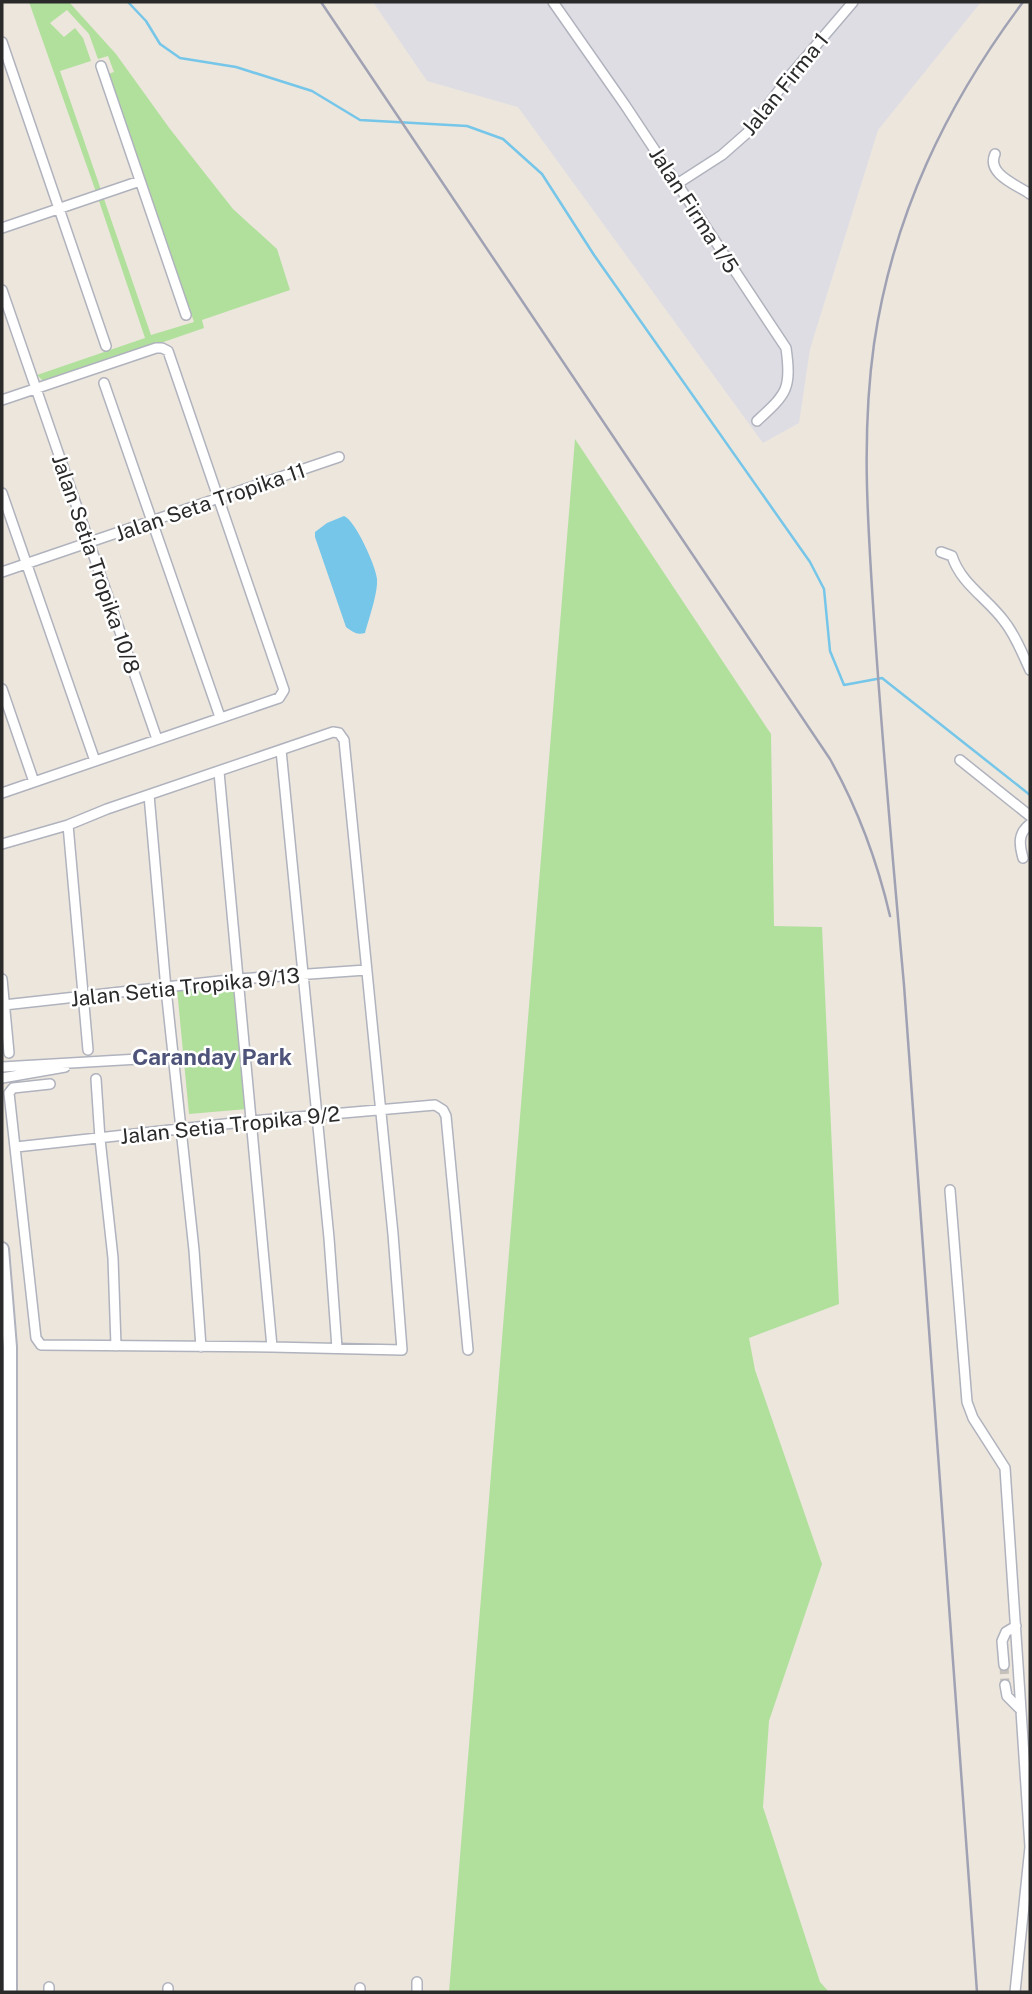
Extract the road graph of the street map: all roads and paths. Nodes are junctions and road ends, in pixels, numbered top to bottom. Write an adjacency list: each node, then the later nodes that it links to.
1 (553, 2): 7 (street, Jalan Firma 1/5)
2 (853, 2): 7 (street, Jalan Firma 1)
3 (2, 42): 9 (street)
4 (101, 66): 6 (street)
5 (995, 155): 8 (street)
6 (140, 181): 9 (street); 12 (street)
7 (677, 184): 17 (street, Jalan Firma 1/5)
8 (1030, 194)
9 (59, 209): 10 (street); 13 (street)
10 (2, 228)
11 (2, 290): 15 (street, Jalan Setia Tropika 10/8)
12 (186, 315)
13 (106, 346)
14 (104, 383): 21 (street)
15 (36, 389): 16 (street); 20 (street); 22 (street, Jalan Setia Tropika 10/8)
16 (2, 400)
17 (757, 421)
18 (339, 457): 20 (street, Jalan Seta Tropika 11)
19 (2, 493): 24 (street)
20 (220, 499): 21 (street, Jalan Seta Tropika 11); 28 (street)
21 (152, 522): 22 (street, Jalan Seta Tropika 11); 28 (street)
22 (89, 544): 24 (street, Jalan Seta Tropika 11); 29 (street, Jalan Setia Tropika 10/8)
23 (941, 552): 26 (street)
24 (27, 564): 25 (street, Jalan Seta Tropika 11); 32 (street)
25 (2, 572)
26 (1030, 670)
27 (2, 690): 34 (street)
28 (220, 717): 29 (street)
29 (157, 739): 32 (street)
30 (281, 750): 33 (street); 42 (street); 43 (street)
31 (960, 760): 37 (street)
32 (95, 761): 34 (street)
33 (219, 772): 36 (street); 45 (street)
34 (34, 782): 35 (street)
35 (2, 793)
36 (149, 795): 39 (street); 46 (street)
37 (1030, 816)
38 (1030, 824): 41 (street)
39 (68, 825): 40 (street); 47 (street)
40 (2, 844)
41 (1024, 858)
42 (366, 970): 43 (street, Jalan Setia Tropika 9/13); 56 (street)
43 (304, 974): 45 (street, Jalan Setia Tropika 9/13); 57 (street)
44 (2, 979): 48 (street)
45 (238, 979): 46 (street, Jalan Setia Tropika 9/13); 58 (street)
46 (166, 989): 47 (street, Jalan Setia Tropika 9/13); 51 (street)
47 (84, 997): 48 (street, Jalan Setia Tropika 9/13); 49 (street)
48 (4, 1005): 50 (street)
49 (88, 1050)
50 (9, 1053)
51 (173, 1057): 52 (street); 59 (street)
52 (9, 1070): 53 (street)
53 (2, 1079)
54 (96, 1079): 60 (street)
55 (50, 1084): 61 (street)
56 (381, 1109): 57 (street, Jalan Setia Tropika 9/2); 67 (street); 68 (street, Jalan Setia Tropika 9/2)
57 (317, 1115): 58 (street, Jalan Setia Tropika 9/2); 67 (street)
58 (252, 1121): 59 (street, Jalan Setia Tropika 9/2); 66 (street)
59 (182, 1128): 60 (street, Jalan Setia Tropika 9/2); 65 (street)
60 (100, 1139): 61 (street, Jalan Setia Tropika 9/2); 64 (street)
61 (16, 1147): 64 (street)
62 (950, 1191): 69 (street)
63 (2, 1249): 73 (main road)
64 (116, 1346): 65 (street)
65 (201, 1347): 66 (street)
66 (272, 1347): 67 (street)
67 (337, 1348)
68 (468, 1350)
69 (1016, 1626): 70 (street); 72 (street)
70 (1004, 1665)
71 (1005, 1685): 72 (street)
72 (1021, 1710): 74 (street)
73 (10, 1992)
74 (1015, 1992)

